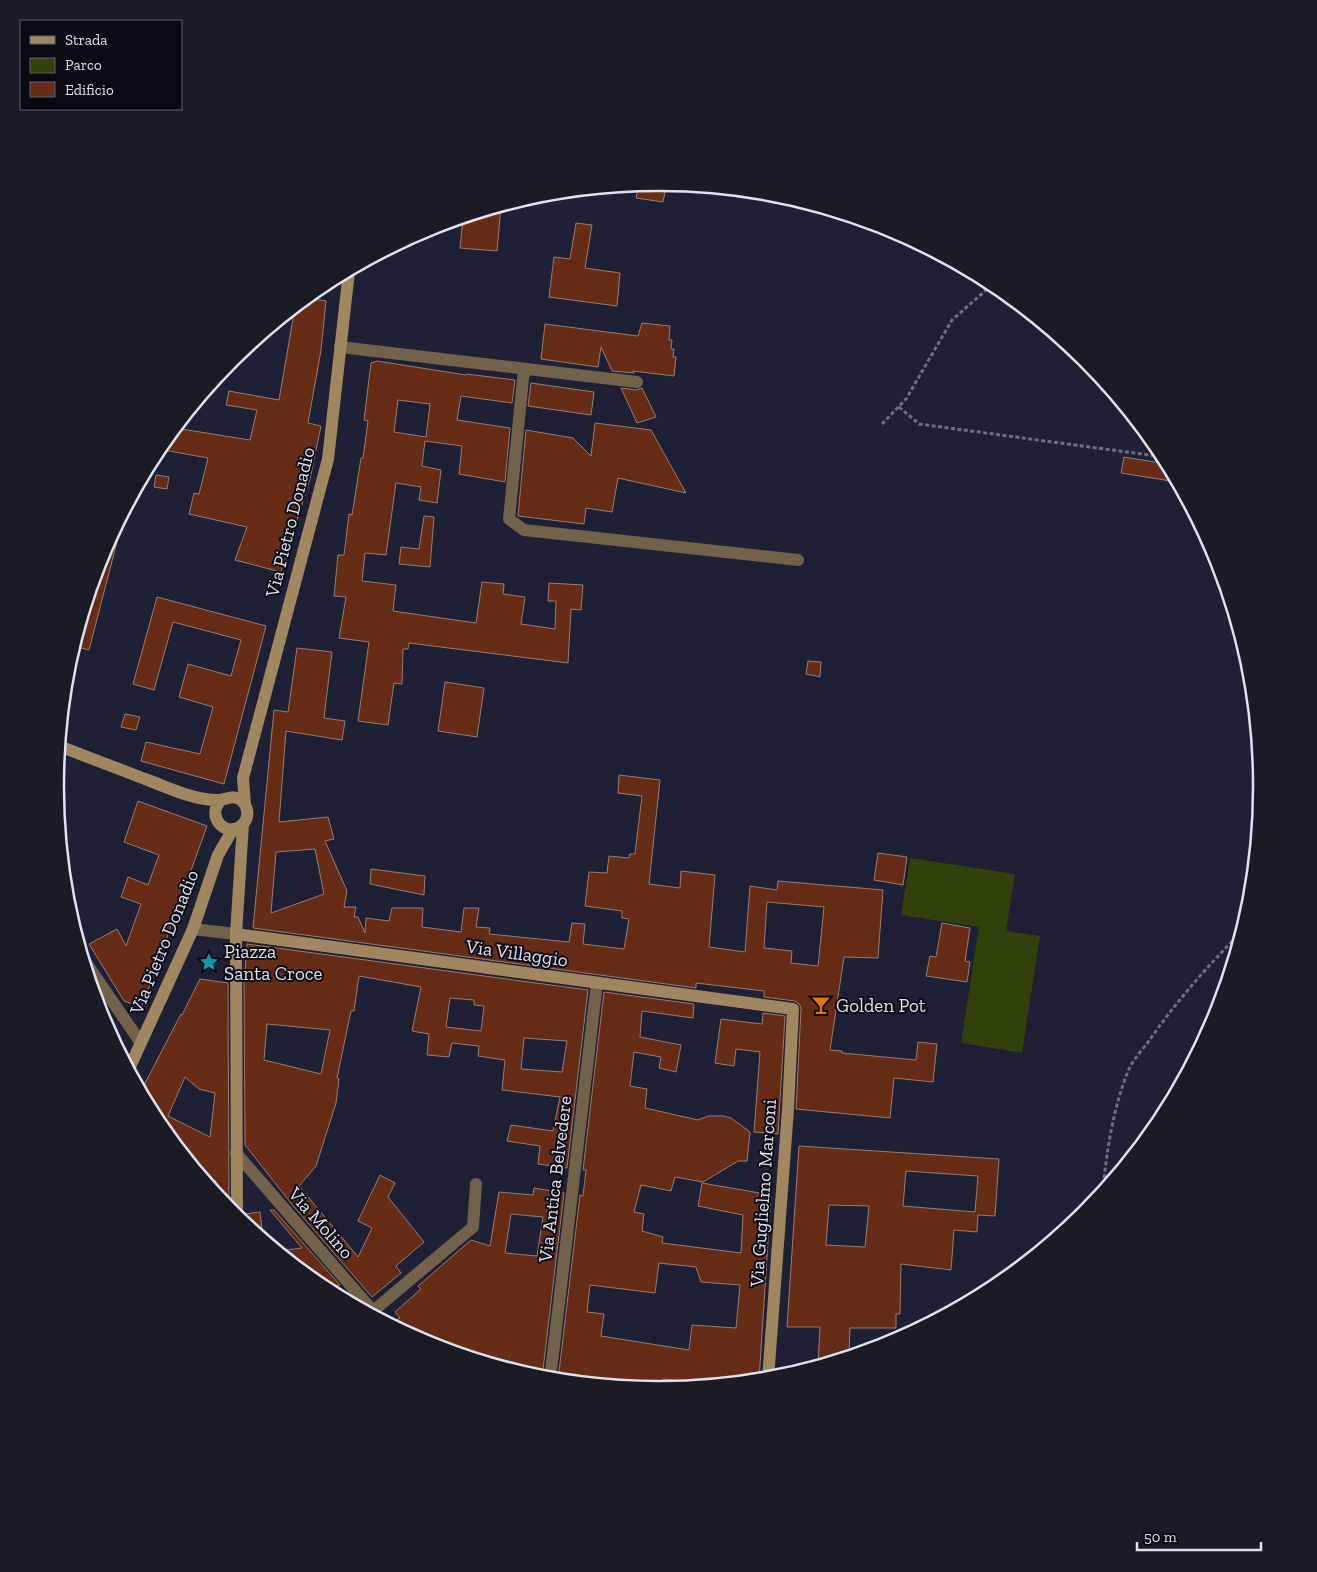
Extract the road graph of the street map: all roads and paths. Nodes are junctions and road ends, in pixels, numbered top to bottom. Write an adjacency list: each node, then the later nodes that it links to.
1 (348, 279): 3 (street, Via Pietro Donadio)
2 (987, 290): 6 (path)
3 (340, 347): 4 (street); 11 (street, Via Pietro Donadio)
4 (524, 369): 5 (street); 9 (street)
5 (637, 382)
6 (899, 406): 7 (path); 8 (path)
7 (882, 424)
8 (1153, 455)
9 (798, 560)
10 (65, 748): 12 (street)
11 (243, 778): 13 (street, Via Pietro Donadio); 14 (street, Via Pietro Donadio)
12 (190, 796): 13 (street); 15 (street)
13 (224, 799): 14 (street); 15 (street)
14 (245, 804): 16 (street)
15 (217, 819): 16 (street); 17 (street, Via Pietro Donadio)
16 (238, 827): 17 (street, Via Pietro Donadio); 19 (street)
17 (218, 855): 18 (street, Via Pietro Donadio)
18 (193, 929): 19 (street); 24 (street, Via Pietro Donadio)
19 (236, 934): 22 (street, Via Villaggio); 26 (street)
20 (1233, 941): 27 (path)
21 (95, 976): 24 (street)
22 (597, 983): 23 (street, Via Villaggio); 33 (street, Via Antica Belvedere)
23 (793, 1009): 32 (street, Via Guglielmo Marconi)
24 (141, 1044): 25 (street, Via Pietro Donadio)
25 (132, 1062)
26 (236, 1153): 29 (street); 30 (street, Via Molino)
27 (1104, 1180)
28 (476, 1184): 31 (street)
29 (237, 1206)
30 (366, 1304)
31 (379, 1310)
32 (769, 1370)
33 (551, 1371)

